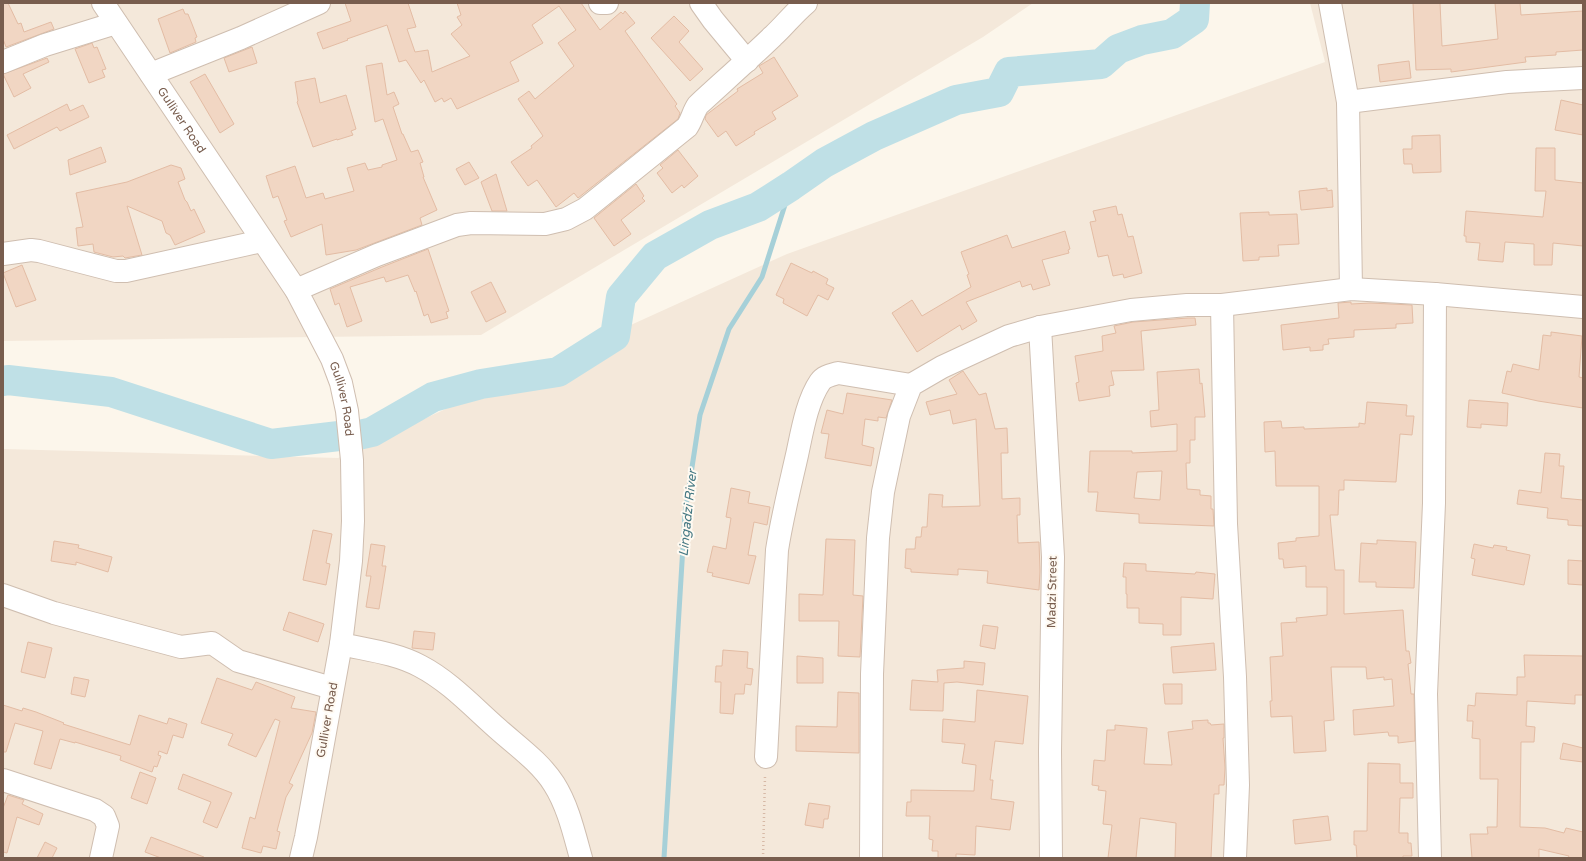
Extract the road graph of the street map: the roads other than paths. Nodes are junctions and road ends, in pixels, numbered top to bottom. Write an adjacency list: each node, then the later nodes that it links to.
1 (103, 3): 8 (street, Gulliver Road)
2 (319, 3): 11 (street)
3 (600, 3): 4 (street)
4 (608, 3)
5 (701, 3): 9 (street)
6 (806, 3): 9 (street)
7 (1330, 3): 13 (street)
8 (116, 23): 10 (street); 11 (street, Gulliver Road)
9 (747, 61): 17 (street)
10 (3, 62)
11 (150, 74): 14 (street, Gulliver Road)
12 (1583, 78): 13 (street)
13 (1348, 102): 16 (street)
14 (262, 240): 15 (street); 17 (street, Gulliver Road)
15 (3, 254)
16 (1351, 288): 18 (street); 19 (street)
17 (296, 290): 24 (street, Gulliver Road)
18 (1435, 294): 20 (street); 34 (street)
19 (1222, 304): 21 (street); 33 (street)
20 (1583, 307)
21 (1040, 327): 22 (street); 32 (street, Madzi Street)
22 (911, 385): 26 (street); 31 (street)
23 (3, 595): 25 (street)
24 (341, 644): 25 (street, Gulliver Road); 30 (street)
25 (332, 688): 29 (street, Gulliver Road)
26 (766, 757)
27 (3, 780): 28 (street)
28 (101, 858)
29 (301, 858)
30 (582, 858)
31 (871, 858)
32 (1051, 858)
33 (1235, 858)
34 (1430, 858)

